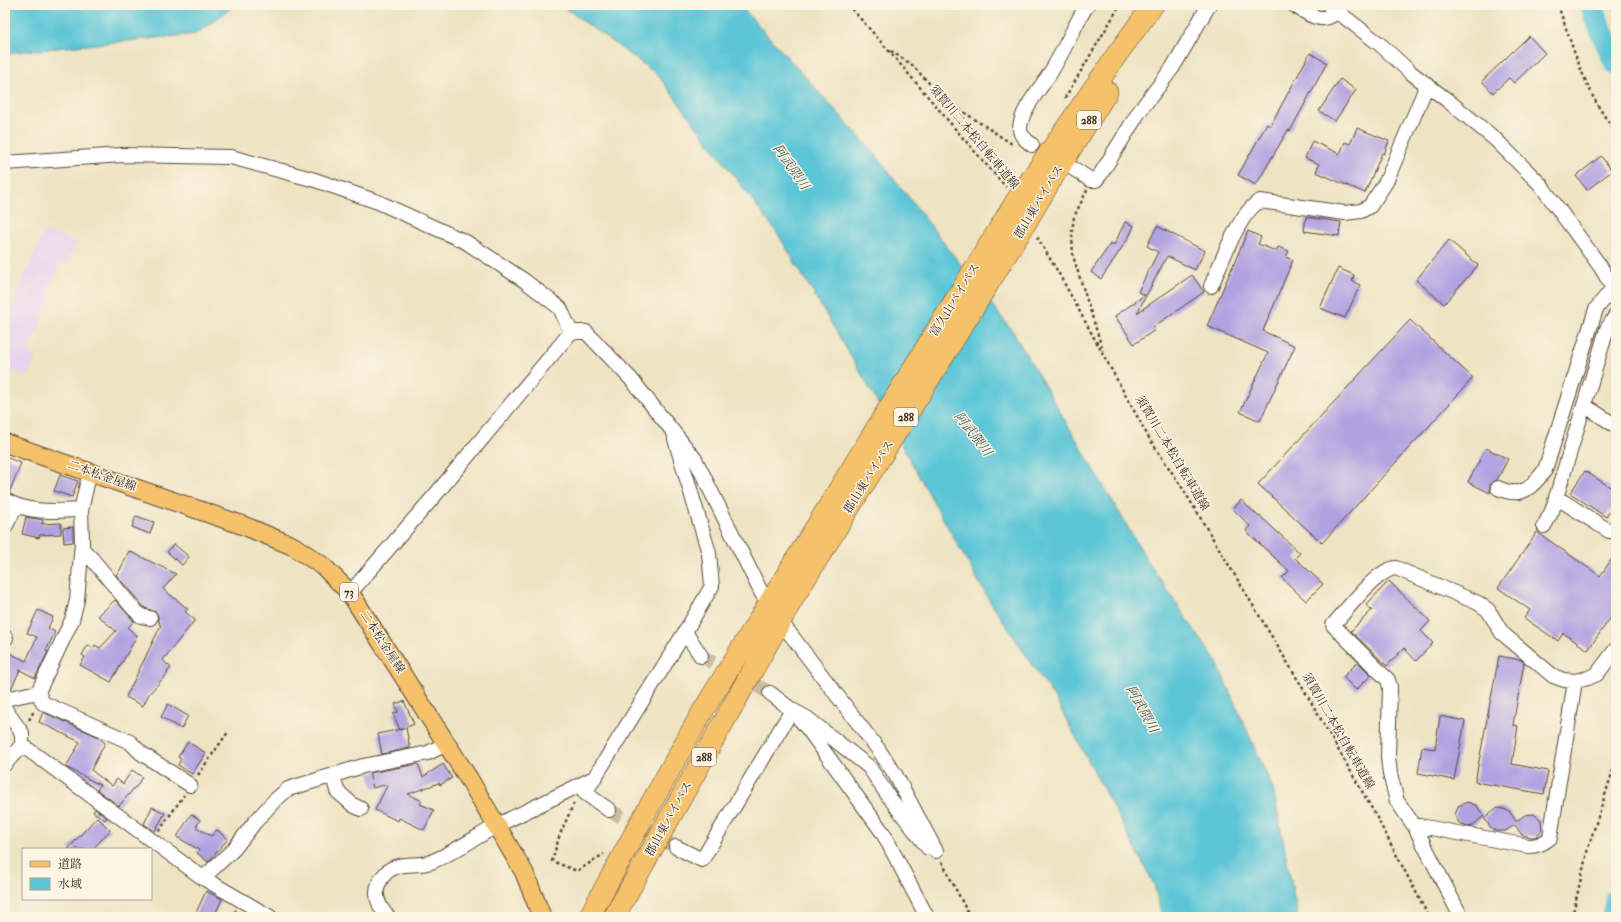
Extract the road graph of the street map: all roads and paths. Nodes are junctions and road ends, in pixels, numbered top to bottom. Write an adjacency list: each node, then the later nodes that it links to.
1 (848, 5): 9 (path, 須賀川二本松自転車道線)
2 (1087, 5): 12 (street)
3 (1153, 5): 17 (highway, 富久山バイパス / 288)
4 (1162, 5): 18 (highway, 郡山東バイパス / 288)
5 (1209, 5): 15 (street)
6 (1294, 5): 8 (street)
7 (1558, 5): 11 (path)
8 (1333, 8): 10 (street)
9 (888, 49): 13 (path); 17 (path, 須賀川二本松自転車道線)
10 (1427, 85): 19 (street); 20 (street)
11 (1616, 132)
12 (1032, 145)
13 (1016, 146)
14 (5, 163): 22 (street)
15 (1074, 170)
16 (1090, 186): 23 (path)
17 (1016, 200): 38 (highway, 富久山バイパス / 288)
18 (1027, 235): 23 (path, 須賀川二本松自転車道線); 40 (highway, 郡山東バイパス / 288)
19 (1211, 286)
20 (1614, 290): 29 (street)
21 (1616, 315): 24 (street)
22 (571, 332): 26 (street); 37 (street)
23 (1105, 357): 73 (path, 須賀川二本松自転車道線)
24 (1584, 405): 25 (street); 30 (street)
25 (1616, 426)
26 (672, 430): 38 (street); 41 (street)
27 (5, 443): 28 (main road, 二本松金屋線 / 73)
28 (90, 471): 32 (street); 37 (main road, 二本松金屋線 / 73)
29 (1498, 488)
30 (1556, 497): 33 (street); 35 (street)
31 (11, 503): 32 (street); 34 (street)
32 (81, 510): 36 (street)
33 (1544, 526)
34 (5, 527)
35 (1616, 528)
36 (82, 549): 39 (street); 46 (street)
37 (350, 593): 51 (main road, 二本松金屋線 / 73)
38 (768, 604): 69 (highway, 郡山東バイパス / 288)
39 (150, 618)
40 (781, 622): 64 (street); 70 (highway, 郡山東バイパス / 288)
41 (685, 632): 43 (street); 55 (street)
42 (1616, 649): 44 (street)
43 (701, 656)
44 (1575, 681): 61 (street); 61 (street)
45 (770, 694): 49 (street)
46 (40, 695): 47 (street); 50 (path); 56 (street)
47 (5, 699)
48 (5, 709): 50 (street)
49 (792, 710): 62 (street); 64 (street); 71 (street)
50 (22, 739): 53 (street); 65 (street)
51 (446, 744): 54 (street); 60 (main road, 二本松金屋線 / 73)
52 (1616, 761): 75 (path)
53 (5, 764)
54 (333, 775): 58 (street); 65 (street)
55 (596, 777): 57 (street); 60 (street)
56 (190, 785)
57 (585, 793): 59 (street); 63 (path)
58 (361, 809)
59 (609, 810)
60 (497, 826): 67 (street); 68 (main road, 二本松金屋線 / 73)
61 (1415, 828): 74 (street)
62 (676, 847)
63 (610, 851)
64 (936, 851): 72 (path)
65 (203, 878): 66 (street)
66 (270, 917)
67 (388, 917)
68 (542, 917)
69 (589, 917)
70 (614, 917)
71 (927, 917)
72 (970, 917)
73 (1429, 917)
74 (1461, 917)
75 (1572, 917)

